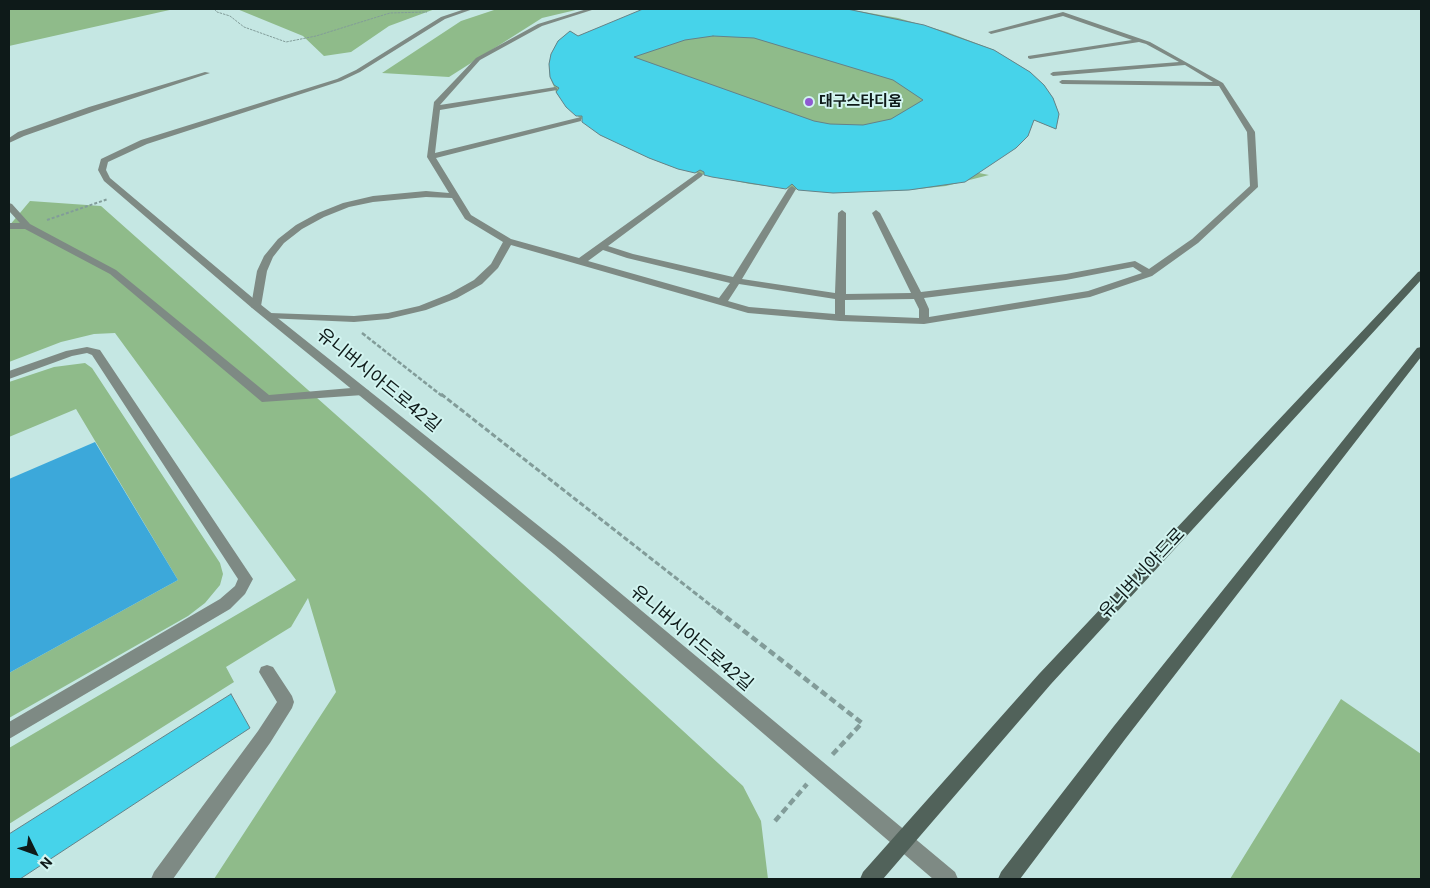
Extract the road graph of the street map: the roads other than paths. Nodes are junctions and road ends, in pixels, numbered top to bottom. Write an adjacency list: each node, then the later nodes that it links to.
1 (470, 9): 33 (street, 유니버시아드로42길)
2 (592, 9): 12 (street)
3 (991, 32): 4 (street)
4 (1140, 40): 5 (street); 6 (street)
5 (1030, 57)
6 (1186, 63): 8 (street); 10 (street)
7 (207, 73): 14 (street)
8 (1053, 74)
9 (1062, 82): 10 (street)
10 (1221, 84): 27 (street)
11 (556, 90): 12 (street)
12 (437, 108): 15 (street)
13 (578, 119): 15 (street)
14 (9, 141)
15 (430, 157): 18 (street)
16 (699, 174): 25 (street)
17 (792, 190): 29 (street)
18 (455, 196): 24 (street); 33 (street)
19 (9, 206): 23 (street)
20 (842, 213): 31 (street)
21 (876, 213): 30 (street)
22 (9, 226): 23 (street)
23 (27, 226): 39 (street)
24 (508, 241): 26 (street); 34 (street)
25 (603, 247): 26 (street); 29 (street)
26 (582, 261): 32 (street)
27 (1149, 274): 30 (street); 36 (street)
28 (1421, 274): 42 (main road, 유니버시아드로)
29 (736, 281): 31 (street); 32 (street)
30 (918, 296): 31 (street); 36 (street)
31 (842, 297): 35 (street)
32 (721, 302): 35 (street)
33 (256, 306): 34 (street, 유니버시아드로42길)
34 (270, 316): 39 (street, 유니버시아드로42길)
35 (840, 318): 36 (street)
36 (924, 321)
37 (1421, 350): 46 (main road)
38 (9, 375): 41 (street)
39 (363, 391): 42 (street, 유니버시아드로42길)
40 (267, 672): 43 (street)
41 (9, 731)
42 (902, 841): 44 (main road, 유니버시아드로); 45 (street, 유니버시아드로42길)
43 (161, 879)
44 (870, 879)
45 (948, 879)
46 (1008, 879)

